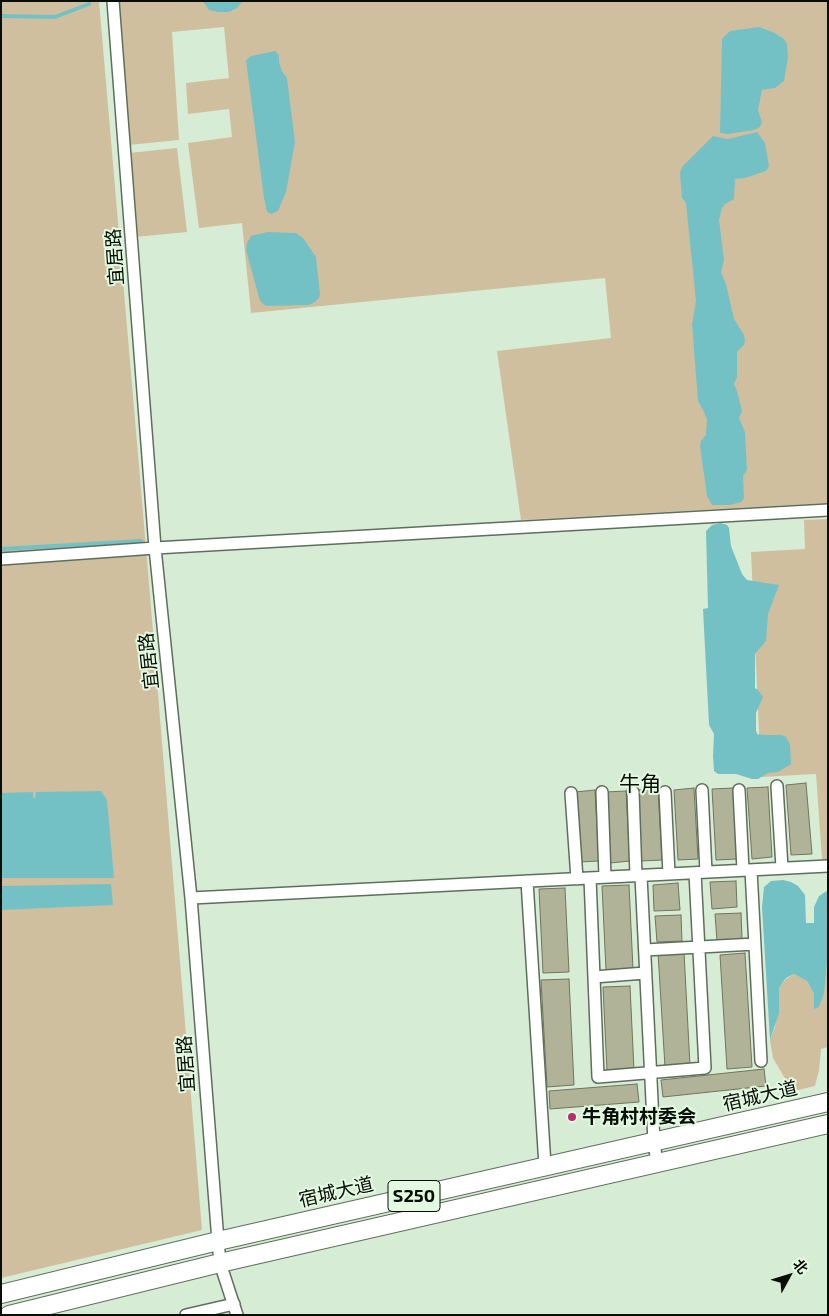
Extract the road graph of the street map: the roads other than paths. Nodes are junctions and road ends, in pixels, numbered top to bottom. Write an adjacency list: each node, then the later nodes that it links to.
1 (113, 1): 3 (street, 宜居路)
2 (828, 510): 3 (street)
3 (155, 548): 4 (street); 22 (street, 宜居路)
4 (1, 559)
5 (777, 786): 13 (street)
6 (702, 790): 15 (street)
7 (739, 790): 14 (street)
8 (602, 792): 18 (street)
9 (633, 792): 17 (street)
10 (665, 792): 16 (street)
11 (571, 793): 20 (street)
12 (828, 866): 13 (street)
13 (782, 868): 14 (street)
14 (747, 870): 15 (street); 23 (street)
15 (701, 873): 16 (street); 24 (street)
16 (669, 874): 17 (street)
17 (638, 876): 18 (street); 25 (street)
18 (605, 877): 19 (street)
19 (590, 878): 20 (street); 27 (street)
20 (577, 879): 21 (street)
21 (527, 881): 22 (street); 34 (street)
22 (191, 898): 35 (street, 宜居路)
23 (755, 944): 24 (street); 28 (street)
24 (699, 947): 25 (street); 29 (street)
25 (645, 950): 26 (street)
26 (645, 973): 27 (street); 29 (street)
27 (594, 977): 29 (street)
28 (761, 1061)
29 (650, 1073): 32 (street)
30 (828, 1102): 32 (main road, 宿城大道 / S250)
31 (828, 1124): 33 (main road, S250)
32 (654, 1142): 33 (street); 34 (main road, 宿城大道 / S250)
33 (657, 1164): 36 (main road, S250)
34 (545, 1166): 35 (main road, 宿城大道 / S250)
35 (218, 1241): 36 (street, 宜居路); 37 (main road, 宿城大道 / S250)
36 (220, 1263): 38 (street, 宜居路); 39 (main road, S250)
37 (1, 1294)
38 (235, 1309): 40 (street)
39 (9, 1315)
40 (186, 1315)

